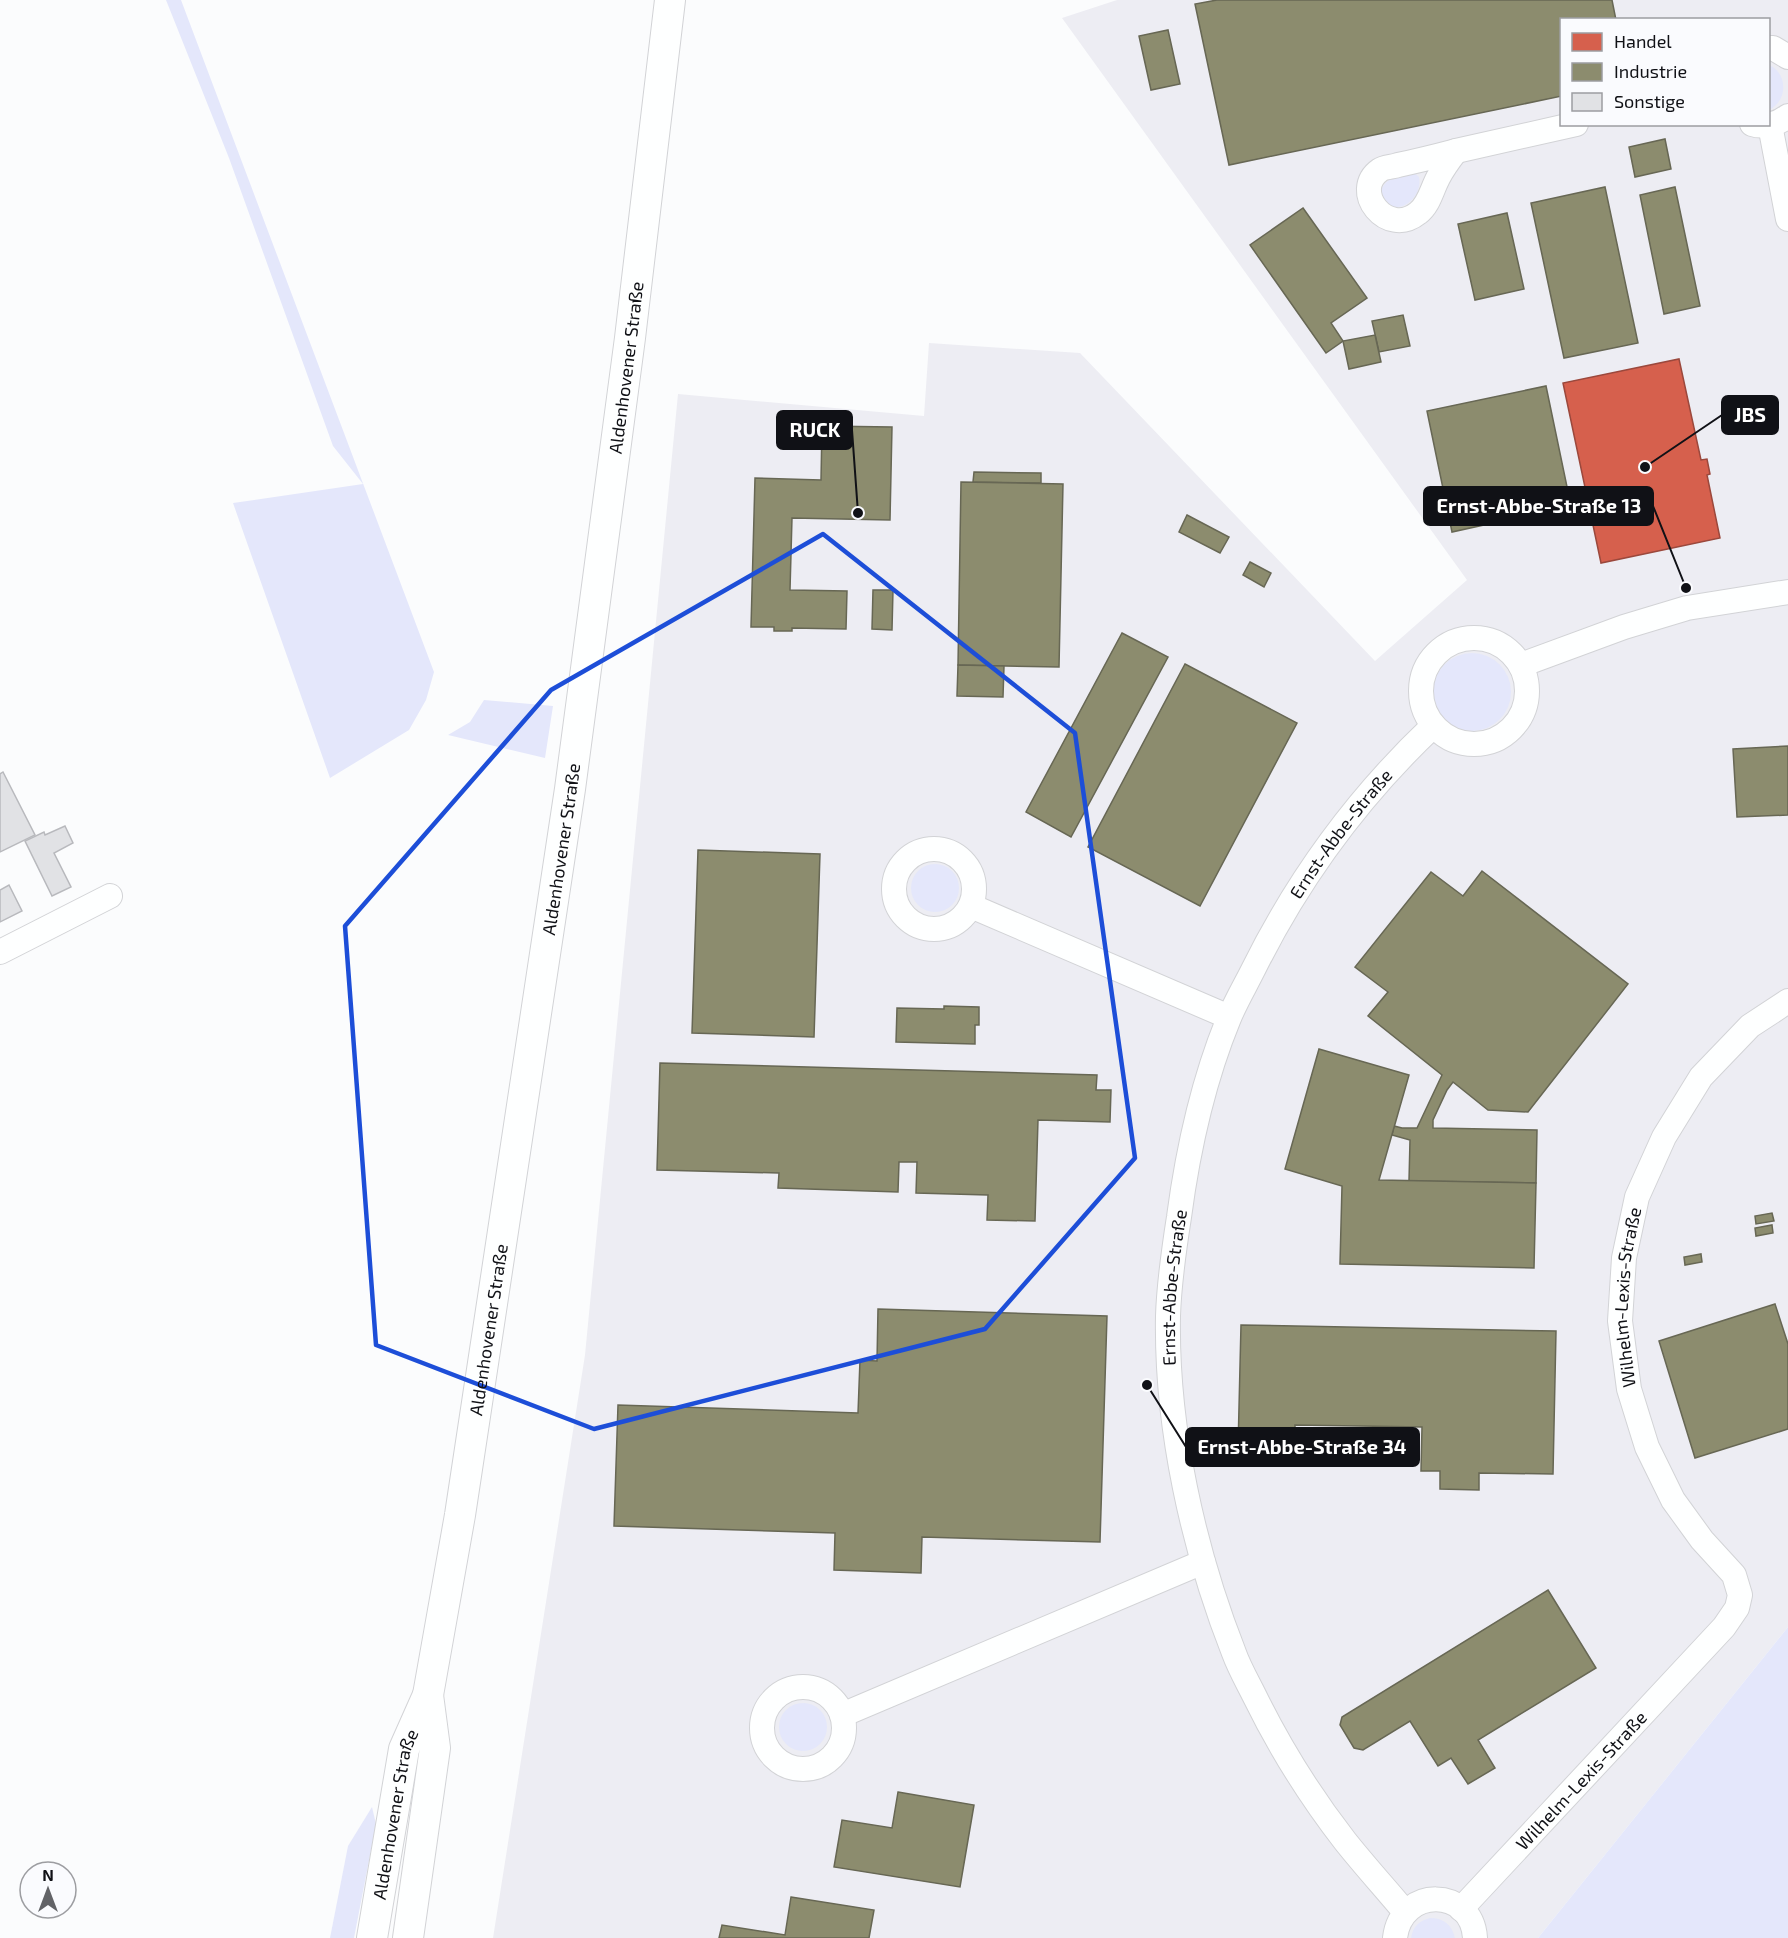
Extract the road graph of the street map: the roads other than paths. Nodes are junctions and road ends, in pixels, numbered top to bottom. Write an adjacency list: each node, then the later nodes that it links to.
1 (670, 0): 17 (main road, Aldenhovener Straße)
2 (1770, 48): 3 (street)
3 (1788, 57)
4 (1770, 122): 7 (street)
5 (1567, 126): 6 (street)
6 (1456, 151)
7 (1788, 219)
8 (1788, 592): 9 (street)
9 (1521, 664): 10 (street); 10 (street)
10 (1433, 726): 15 (street, Ernst-Abbe-Straße)
11 (110, 896): 13 (street)
12 (971, 906): 15 (street)
13 (0, 952)
14 (1788, 1000): 19 (street, Wilhelm-Lexis-Straße)
15 (1229, 1017): 16 (street, Ernst-Abbe-Straße)
16 (1203, 1562): 18 (street); 20 (street, Ernst-Abbe-Straße)
17 (428, 1695): 21 (main road, Aldenhovener Straße); 22 (main road, Aldenhovener Straße)
18 (842, 1715)
19 (1461, 1908): 20 (street); 24 (street)
20 (1405, 1912): 23 (street)
21 (372, 1938)
22 (408, 1938)
23 (1395, 1938)
24 (1475, 1938)

